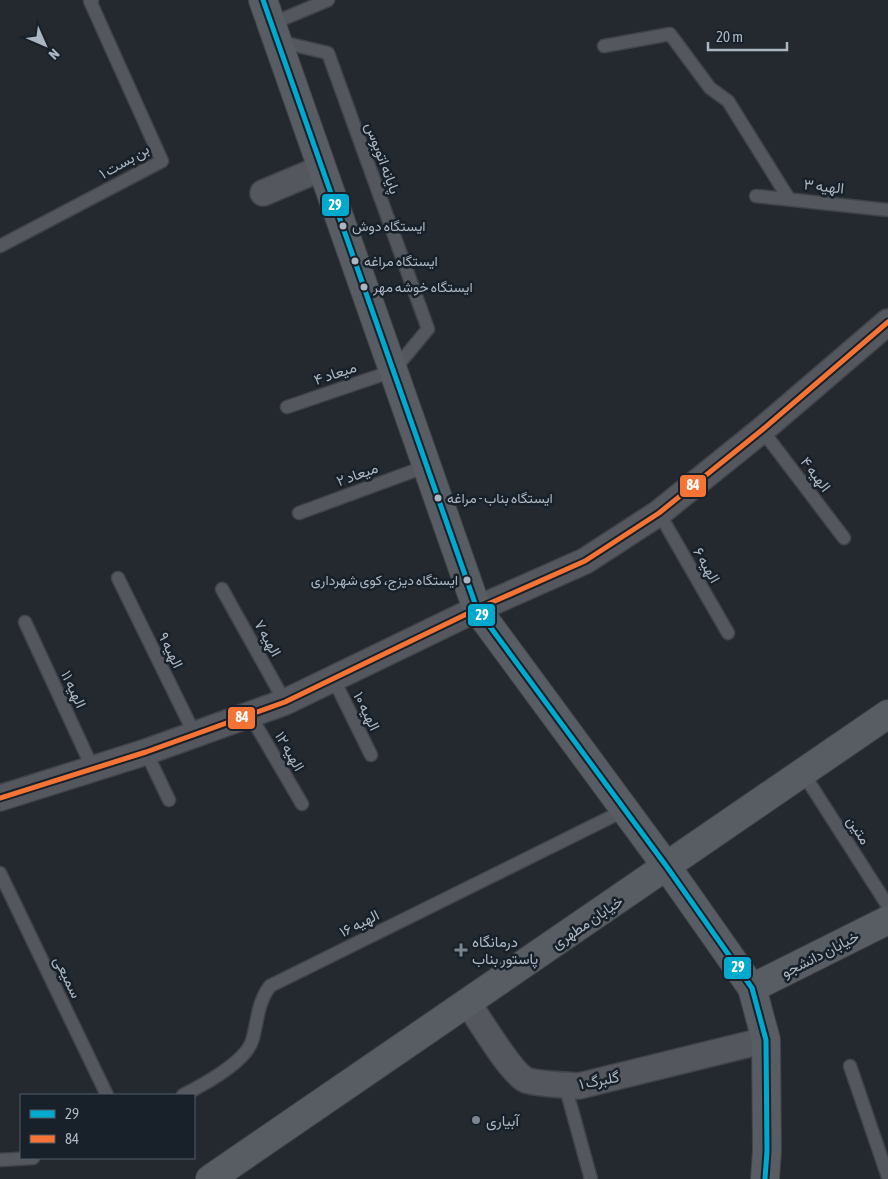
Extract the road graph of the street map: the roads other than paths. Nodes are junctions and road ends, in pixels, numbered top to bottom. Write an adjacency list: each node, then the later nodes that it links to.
1 (92, 0): 10 (lane, بن بست ۱)
2 (328, 0): 3 (lane)
3 (270, 22): 5 (main road); 12 (lane, پایانه اتوبوس)
4 (604, 46): 8 (lane)
5 (322, 168): 6 (street); 12 (main road)
6 (263, 193)
7 (756, 196): 8 (lane, الهیه ۳)
8 (788, 199): 9 (lane, الهیه ۳)
9 (888, 210)
10 (0, 246)
11 (888, 322): 14 (street)
12 (393, 370): 13 (lane, میعاد ۴); 15 (main road)
13 (287, 407)
14 (762, 430): 17 (street); 18 (lane, الهیه ۴)
15 (427, 466): 16 (lane, میعاد ۲); 21 (main road)
16 (299, 513)
17 (659, 513): 21 (street); 23 (lane, الهیه ۶)
18 (844, 538)
19 (118, 578): 28 (lane, الهیه ۹)
20 (222, 588): 25 (lane, الهیه ۷)
21 (477, 610): 24 (street); 36 (main road)
22 (25, 622): 31 (lane, الهیه ۱۱)
23 (728, 633)
24 (334, 680): 25 (street); 30 (lane, الهیه ۱۰)
25 (284, 702): 27 (street)
26 (888, 714): 32 (main road, خیابان مطهری)
27 (250, 716): 28 (street); 35 (lane, الهیه ۱۲)
28 (195, 735): 29 (street)
29 (146, 752): 31 (street); 34 (lane)
30 (371, 755)
31 (92, 769): 33 (street)
32 (803, 773): 37 (main road, خیابان مطهری); 39 (lane, متین)
33 (0, 798)
34 (169, 800)
35 (302, 804)
36 (625, 810): 37 (main road); 47 (lane, الهیه ۱۶)
37 (667, 867): 41 (main road); 42 (main road, خیابان مطهری)
38 (0, 873): 46 (lane, سمیعی)
39 (888, 906)
40 (888, 920): 41 (main road, خیابان دانشجو)
41 (752, 988): 43 (main road)
42 (468, 1003): 45 (street, گلبرگ ۱); 51 (main road, خیابان مطهری)
43 (766, 1040): 45 (street, گلبرگ ۱); 53 (main road)
44 (850, 1066): 50 (lane)
45 (565, 1085): 52 (lane)
46 (107, 1094)
47 (185, 1094)
48 (20, 1159): 49 (lane)
49 (0, 1160)
50 (888, 1177)
51 (210, 1179)
52 (590, 1179)
53 (765, 1179)

